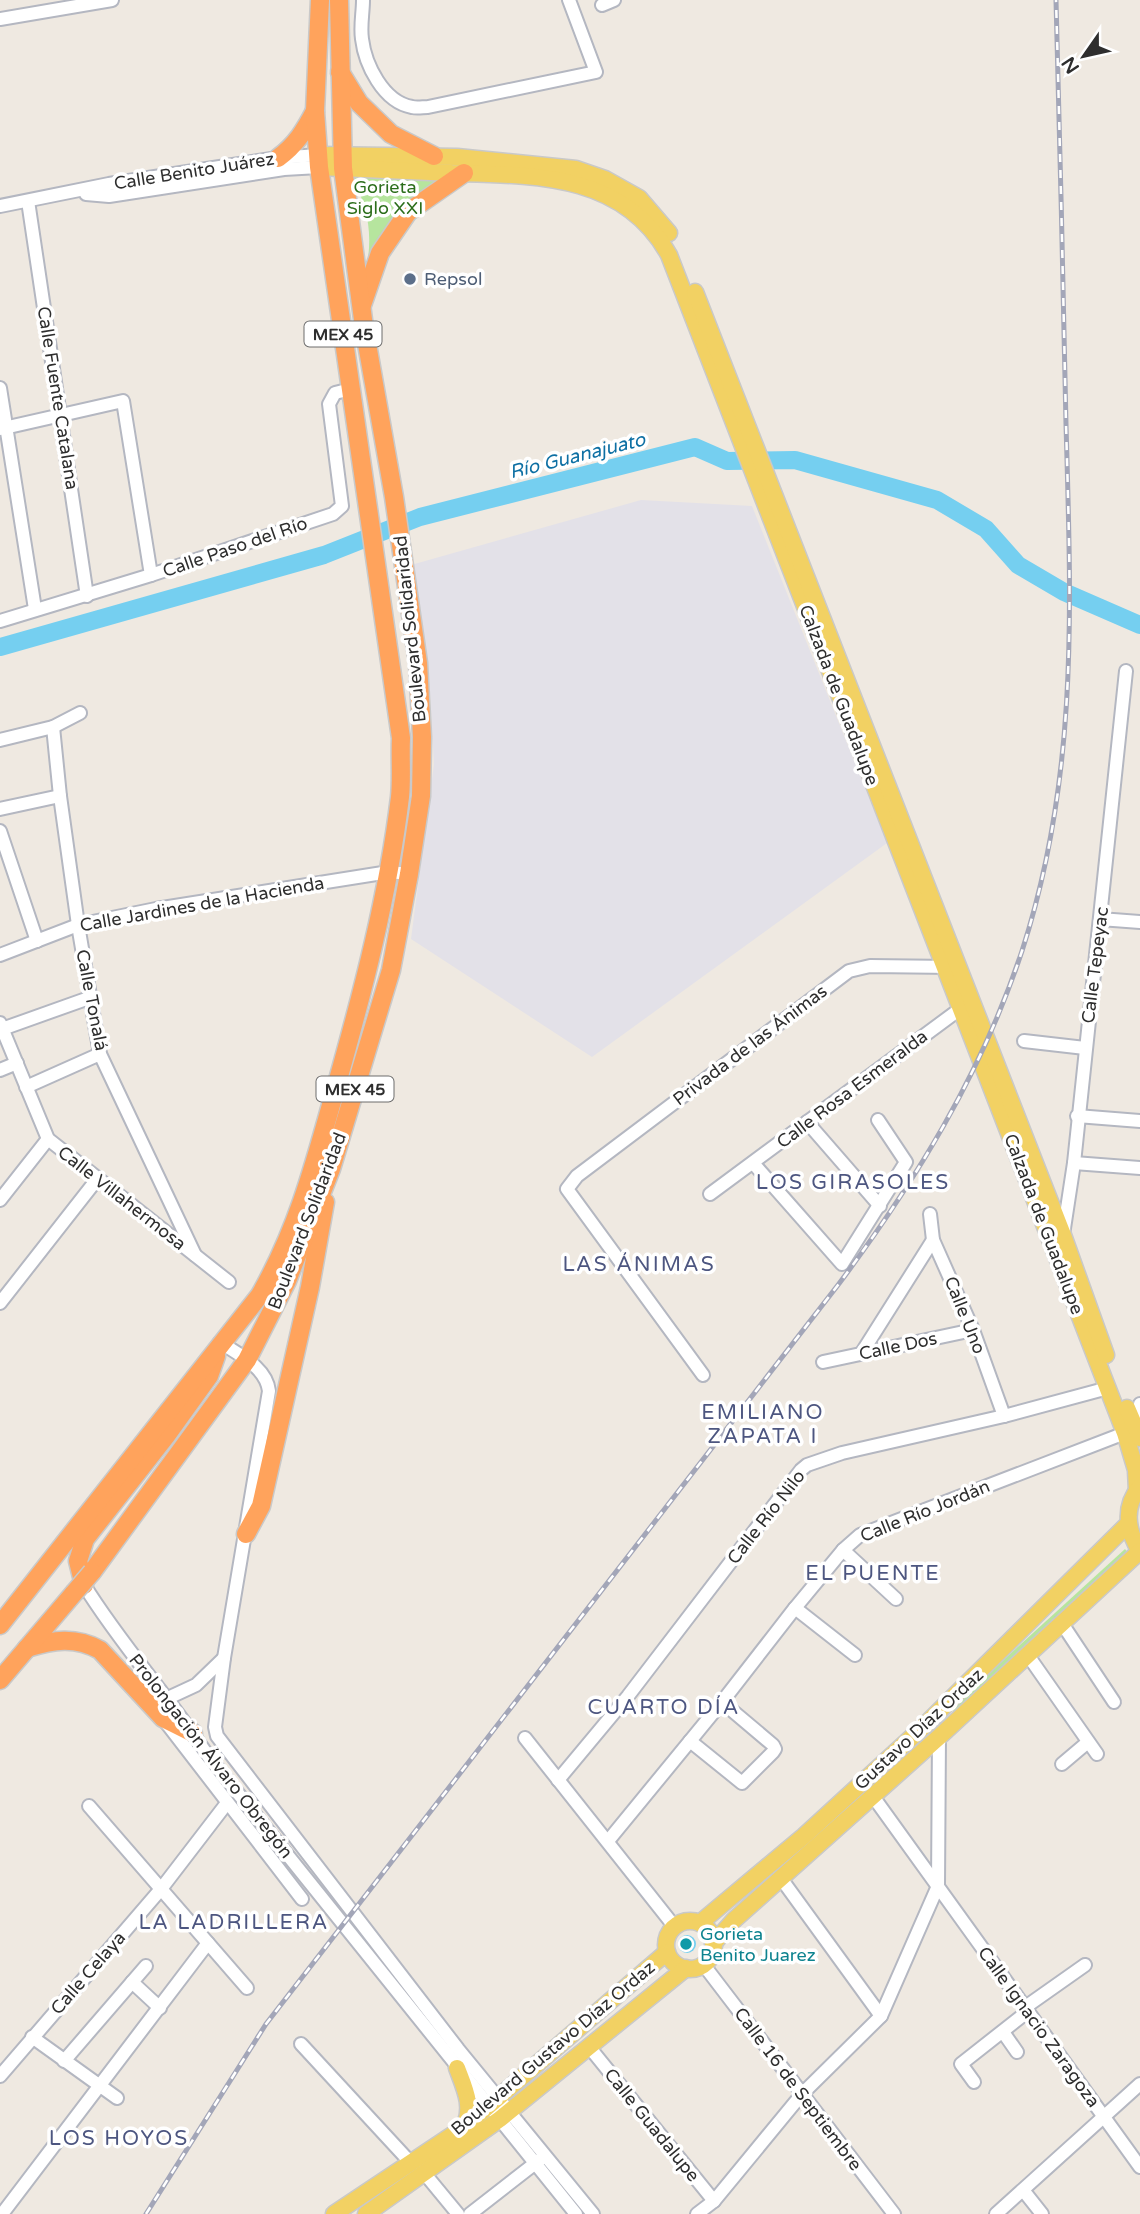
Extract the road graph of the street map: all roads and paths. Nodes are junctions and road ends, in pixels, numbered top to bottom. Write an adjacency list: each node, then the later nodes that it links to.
1 (112, 0): 6 (street)
2 (320, 0): 8 (highway, Boulevard Solidaridad / MEX 45)
3 (339, 0): 7 (highway, Boulevard Solidaridad / MEX 45)
4 (363, 0): 5 (street)
5 (569, 0)
6 (0, 19)
7 (339, 71): 9 (highway); 12 (highway, Boulevard Solidaridad / MEX 45)
8 (315, 111): 10 (highway); 11 (highway, Boulevard Solidaridad / MEX 45)
9 (434, 156): 12 (main road, Calzada de Guadalupe); 22 (main road, Calzada de Guadalupe)
10 (278, 158): 11 (street, Calle Benito Juárez); 14 (street, Calle Benito Juárez)
11 (319, 161): 12 (main road, Calzada de Guadalupe); 14 (street, Calle Benito Juárez); 19 (highway, Boulevard Solidaridad / MEX 45)
12 (342, 161): 13 (main road, Calzada de Guadalupe); 17 (highway, Boulevard Solidaridad / MEX 45)
13 (464, 173): 17 (highway); 22 (main road, Calzada de Guadalupe)
14 (71, 194): 15 (street, Calle Benito Juárez)
15 (27, 201): 16 (street, Calle Benito Juárez); 20 (street, Calle Fuente Catalana)
16 (0, 206)
17 (361, 308): 35 (highway, Boulevard Solidaridad / MEX 45)
18 (0, 388): 21 (street)
19 (351, 389): 23 (street, Calle Paso del Río); 34 (highway, Boulevard Solidaridad / MEX 45)
20 (60, 415): 21 (street); 23 (street); 24 (street, Calle Fuente Catalana)
21 (3, 428): 25 (street)
22 (743, 429): 41 (main road, Calzada de Guadalupe)
23 (151, 575): 24 (street, Calle Paso del Río)
24 (87, 596): 25 (street, Calle Paso del Río)
25 (35, 609): 26 (street, Calle Paso del Río)
26 (0, 621)
27 (1126, 671): 36 (street, Calle Tepeyac)
28 (79, 713): 29 (street)
29 (53, 727): 30 (street); 31 (street, Calle Tonalá)
30 (0, 740)
31 (60, 796): 32 (street); 38 (street, Calle Tonalá)
32 (0, 809)
33 (0, 831): 39 (street)
34 (390, 872): 35 (street, Calle Jardines de la Hacienda); 38 (street, Calle Jardines de la Hacienda); 72 (highway, Boulevard Solidaridad / MEX 45)
35 (409, 874): 59 (highway, Boulevard Solidaridad / MEX 45)
36 (1100, 919): 37 (street); 46 (street, Calle Tepeyac)
37 (1140, 922)
38 (78, 925): 39 (street, Calle Jardines de la Hacienda); 42 (street, Calle Tonalá)
39 (37, 941): 40 (street, Calle Jardines de la Hacienda)
40 (0, 955)
41 (951, 967): 43 (main road, Calzada de Guadalupe); 65 (main road, Calzada de Guadalupe); 76 (street, Privada de las Ánimas)
42 (89, 998): 44 (street); 47 (street, Calle Tonalá)
43 (960, 1009): 54 (street, Calle Rosa Esmeralda); 68 (main road, Calzada de Guadalupe)
44 (1, 1026): 48 (street, Calle Villahermosa)
45 (1024, 1041): 46 (street)
46 (1085, 1048): 51 (street, Calle Tepeyac)
47 (100, 1054): 50 (street); 67 (street, Calle Tonalá)
48 (17, 1063): 49 (street); 50 (street, Calle Villahermosa)
49 (0, 1070)
50 (26, 1087): 55 (street, Calle Villahermosa)
51 (1077, 1116): 53 (street); 57 (street, Calle Tepeyac)
52 (878, 1120): 63 (street)
53 (1140, 1121)
54 (807, 1122): 56 (street, Calle Rosa Esmeralda); 63 (street)
55 (48, 1139): 60 (street, Calle Villahermosa); 62 (street)
56 (753, 1163): 61 (street, Calle Rosa Esmeralda); 63 (street)
57 (1074, 1163): 58 (street); 65 (street, Calle Tepeyac)
58 (1140, 1168)
59 (331, 1169): 74 (highway, Boulevard Solidaridad / MEX 45); 83 (highway)
60 (98, 1178): 67 (street, Calle Villahermosa); 70 (street)
61 (710, 1194)
62 (0, 1200)
63 (880, 1206)
64 (930, 1214): 66 (street, Calle Uno)
65 (1063, 1234): 68 (street, Calle Tepeyac); 80 (main road, Calzada de Guadalupe)
66 (933, 1240): 71 (street, Calle Uno); 73 (street)
67 (195, 1255): 69 (street, Calle Villahermosa)
68 (1058, 1259): 77 (main road, Calzada de Guadalupe)
69 (229, 1282)
70 (0, 1302)
71 (973, 1330): 73 (street, Calle Dos); 79 (street, Calle Uno)
72 (220, 1342): 74 (street); 86 (highway); 90 (highway, Boulevard Solidaridad / MEX 45)
73 (861, 1353): 75 (street, Calle Dos)
74 (247, 1360): 83 (street); 86 (highway, Boulevard Solidaridad / MEX 45)
75 (823, 1362)
76 (703, 1375)
77 (1108, 1388): 79 (street, Calle Río Nilo); 80 (main road, Calzada de Guadalupe)
78 (1140, 1404): 80 (street)
79 (1004, 1416): 109 (street, Calle Río Nilo)
80 (1134, 1435): 81 (main road, Calzada de Guadalupe); 84 (street, Calle Río Jordán)
81 (1138, 1489): 82 (main road)
82 (1128, 1524): 85 (main road); 118 (main road, Gustavo Díaz Ordaz)
83 (246, 1534): 94 (street)
84 (843, 1550): 87 (street); 88 (street, Calle Río Jordán)
85 (1140, 1551): 89 (main road, Gustavo Díaz Ordaz)
86 (83, 1583): 91 (highway, Boulevard Solidaridad / MEX 45); 96 (street, Prolongación Álvaro Obregón)
87 (896, 1599)
88 (795, 1608): 93 (street); 97 (street, Calle Río Jordán)
89 (1060, 1622): 92 (main road, Gustavo Díaz Ordaz); 98 (street)
90 (0, 1625)
91 (27, 1648): 95 (highway, Boulevard Solidaridad / MEX 45); 99 (highway)
92 (1027, 1654): 101 (main road, Gustavo Díaz Ordaz); 104 (street)
93 (855, 1655)
94 (224, 1658): 96 (street); 145 (street, Prolongación Álvaro Obregón)
95 (0, 1680)
96 (168, 1698): 100 (street, Prolongación Álvaro Obregón)
97 (722, 1702): 103 (street, Calle Río Jordán); 103 (street)
98 (1114, 1702)
99 (163, 1718): 100 (highway); 108 (street)
100 (193, 1733): 106 (street, Prolongación Álvaro Obregón)
101 (939, 1737): 110 (main road, Gustavo Díaz Ordaz); 115 (street)
102 (525, 1738): 109 (street)
103 (690, 1741): 113 (street, Calle Río Jordán)
104 (1088, 1742): 105 (street); 107 (street)
105 (1097, 1754)
106 (208, 1756): 108 (street); 138 (street, Prolongación Álvaro Obregón)
107 (1062, 1764)
108 (198, 1766): 111 (street)
109 (558, 1780): 113 (street)
110 (872, 1795): 114 (main road, Gustavo Díaz Ordaz); 115 (street, Calle Ignacio Zaragoza)
111 (227, 1803): 116 (street, Calle Celaya); 117 (street)
112 (89, 1806): 116 (street)
113 (608, 1841): 119 (street)
114 (780, 1877): 121 (main road, Gustavo Díaz Ordaz); 131 (street)
115 (938, 1886): 130 (street, Calle Ignacio Zaragoza); 131 (street)
116 (161, 1889): 120 (street); 133 (street, Calle Celaya)
117 (302, 1899)
118 (700, 1923): 119 (main road); 121 (main road)
119 (674, 1926): 122 (main road)
120 (208, 1943): 128 (street); 129 (street)
121 (713, 1944): 123 (main road)
122 (667, 1952): 126 (main road); 145 (main road, Boulevard Gustavo Díaz Ordaz)
123 (703, 1964): 126 (main road); 143 (street, Calle 16 de Septiembre)
124 (1085, 1965): 130 (street)
125 (146, 1966): 127 (street)
126 (686, 1968): 135 (main road, Boulevard Gustavo Díaz Ordaz)
127 (132, 1983): 129 (street); 137 (street)
128 (247, 1988)
129 (159, 2008): 142 (street)
130 (1026, 2010): 132 (street); 147 (street, Calle Ignacio Zaragoza)
131 (881, 2016): 143 (street)
132 (1003, 2032): 136 (street); 140 (street)
133 (32, 2037): 137 (street); 139 (street, Calle Celaya)
134 (301, 2044): 150 (street)
135 (590, 2048): 146 (main road, Boulevard Gustavo Díaz Ordaz); 154 (street, Calle Guadalupe)
136 (1017, 2052)
137 (64, 2061): 142 (street)
138 (457, 2068): 145 (street, Prolongación Álvaro Obregón); 148 (main road)
139 (0, 2076)
140 (974, 2082)
141 (1140, 2084): 147 (street)
142 (100, 2086): 144 (street); 155 (street)
143 (802, 2094): 154 (street); 163 (street, Calle 16 de Septiembre)
144 (117, 2098)
145 (494, 2102): 146 (street); 148 (main road, Boulevard Gustavo Díaz Ordaz)
146 (505, 2116): 149 (street); 152 (main road, Boulevard Gustavo Díaz Ordaz)
147 (1104, 2116): 151 (street, Calle Ignacio Zaragoza); 153 (street)
148 (463, 2127): 150 (main road, Boulevard Gustavo Díaz Ordaz)
149 (540, 2160): 159 (street); 160 (street); 161 (street)
150 (410, 2162): 156 (main road, Boulevard Gustavo Díaz Ordaz)
151 (1140, 2167)
152 (425, 2174): 157 (main road, Boulevard Gustavo Díaz Ordaz); 158 (street)
153 (1023, 2190): 164 (street); 165 (street)
154 (714, 2201): 162 (street)
155 (2, 2214)
156 (334, 2214)
157 (366, 2214)
158 (458, 2214)
159 (470, 2214)
160 (576, 2214)
161 (593, 2214)
162 (697, 2214)
163 (894, 2214)
164 (996, 2214)
165 (1042, 2214)

